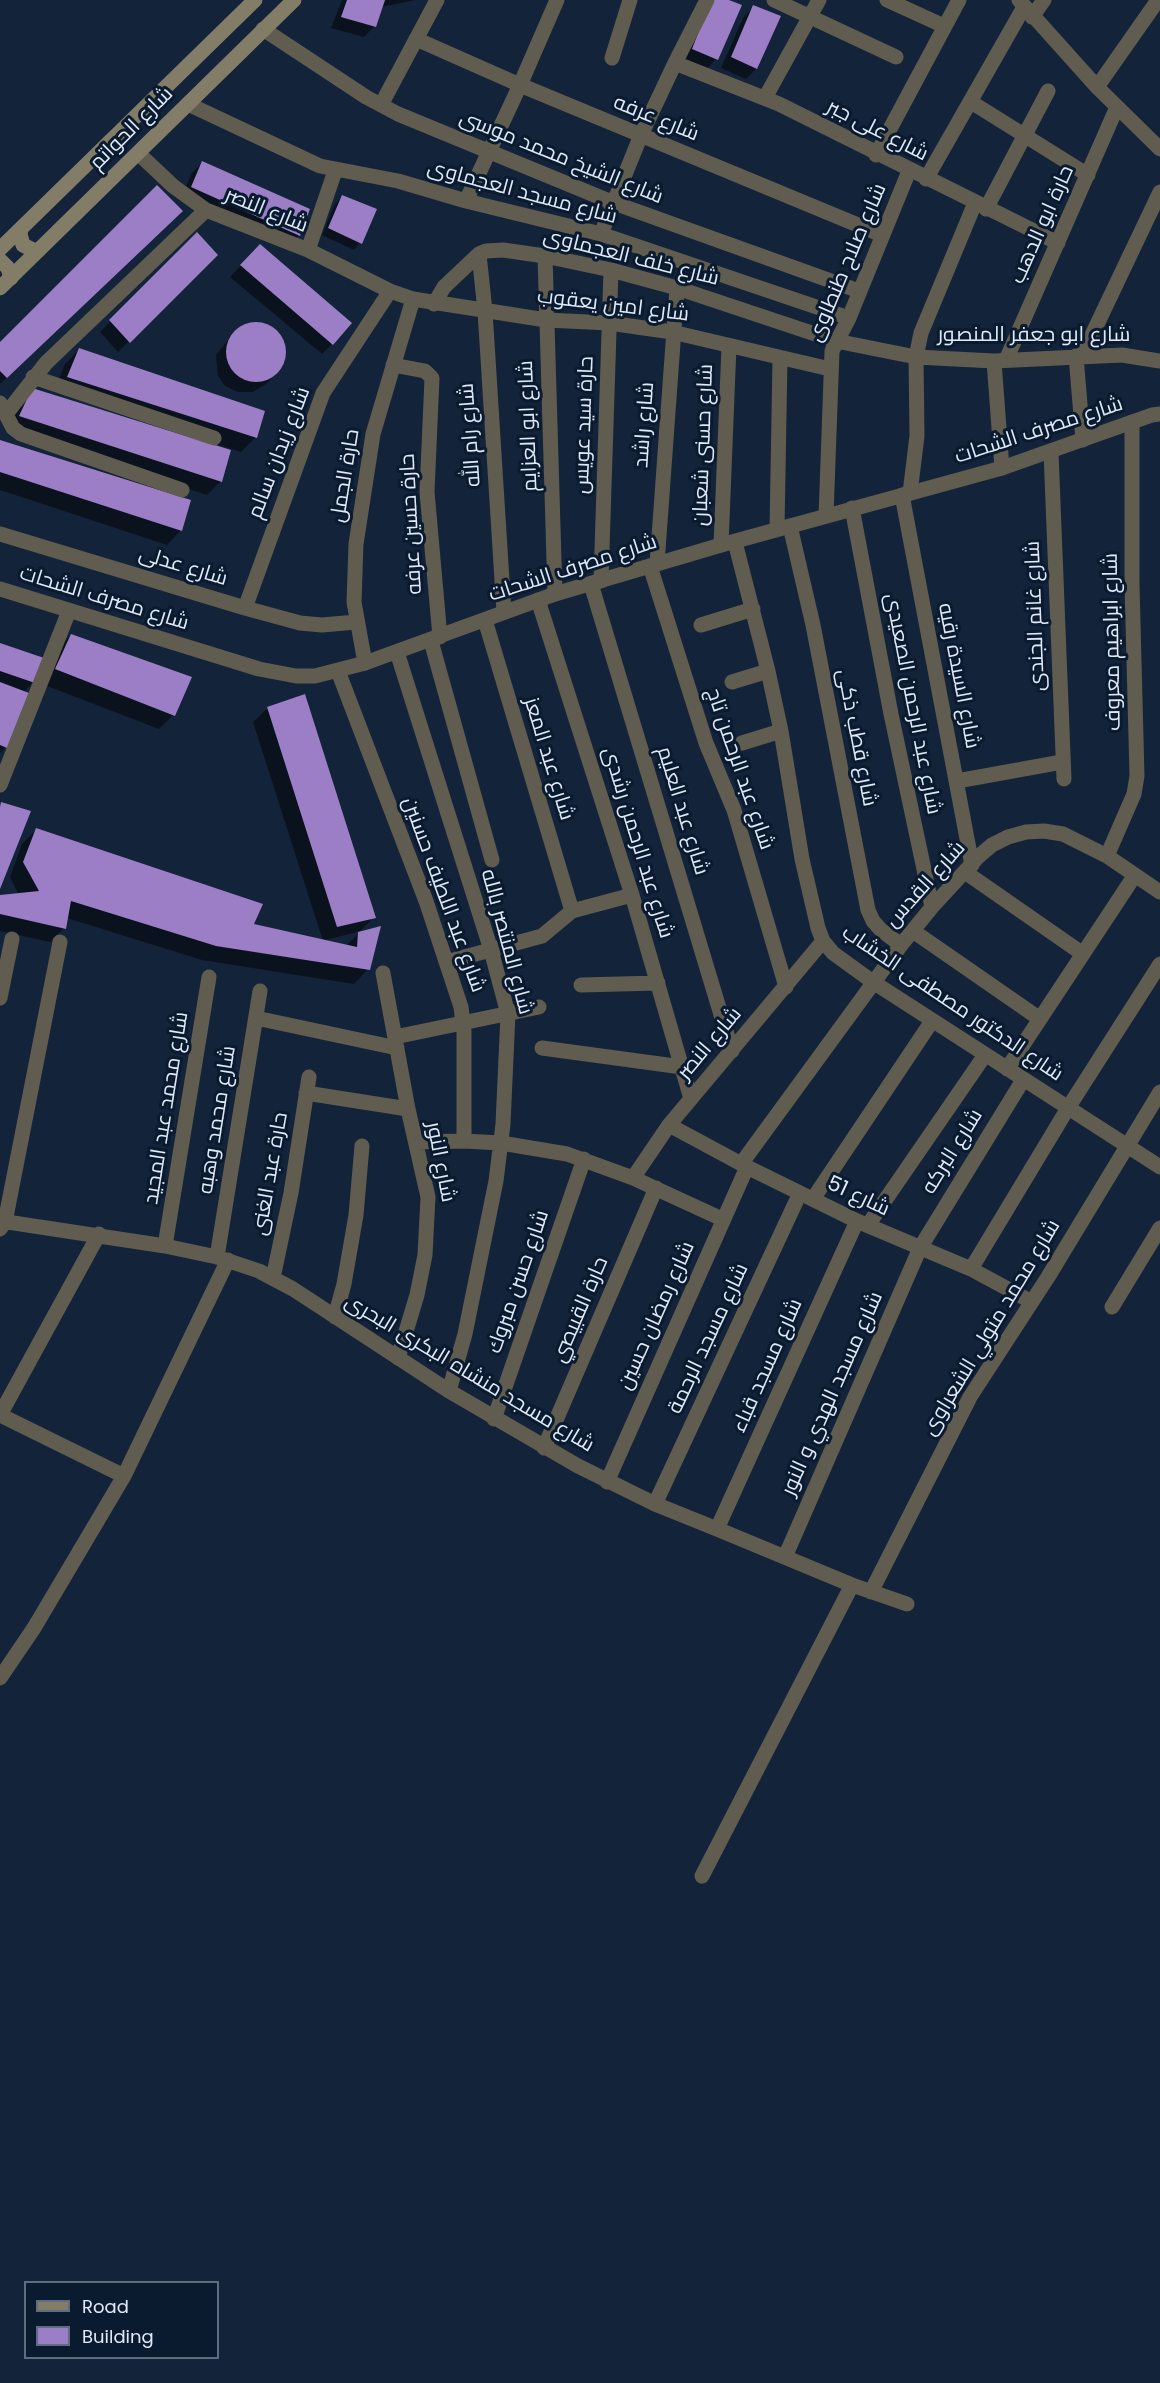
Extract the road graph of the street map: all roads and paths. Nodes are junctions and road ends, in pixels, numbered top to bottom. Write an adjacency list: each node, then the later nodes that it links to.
1 (255, 0): 44 (main road, شارع الحواتم)
2 (294, 0): 16 (main road, شارع الحواتم)
3 (436, 0): 17 (street)
4 (557, 0): 21 (street)
5 (630, 0): 19 (street)
6 (707, 0): 20 (street)
7 (774, 0): 14 (street)
8 (819, 0): 14 (street)
9 (887, 0): 15 (street)
10 (959, 0): 15 (street)
11 (1044, 0): 13 (street)
12 (1158, 0): 22 (street)
13 (1025, 8): 22 (street); 25 (street)
14 (810, 17): 18 (street); 24 (street)
15 (944, 26): 34 (street)
16 (263, 30): 26 (main road, شارع الحواتم); 27 (street, شارع الشيخ محمد موسى)
17 (416, 39): 21 (street, شارع عرفه); 27 (street)
18 (896, 57)
19 (612, 58)
20 (675, 63): 24 (street, شارع على جبر); 29 (street)
21 (520, 85): 29 (street, شارع عرفه); 33 (street)
22 (1097, 87): 28 (street)
23 (1048, 91): 30 (street, شارع السيدة رقيه)
24 (765, 98): 34 (street, شارع على جبر)
25 (971, 102): 30 (street); 38 (street)
26 (188, 104): 32 (main road, شارع الحواتم); 35 (street, شارع مسجد العجماوى)
27 (381, 105): 33 (street, شارع الشيخ محمد موسى)
28 (1118, 107): 31 (street); 37 (street, حارة ابو الدهب)
29 (641, 135): 41 (street); 46 (street, شارع عرفه)
30 (1025, 135): 37 (street); 42 (street, شارع السيدة رقيه)
31 (1157, 141)
32 (138, 153): 43 (street, شارع النصر); 49 (main road, شارع الحواتم)
33 (488, 153): 40 (street); 41 (street, شارع الشيخ محمد موسى)
34 (876, 154): 36 (street, شارع على جبر)
35 (335, 171): 40 (street, شارع مسجد العجماوى); 50 (street)
36 (909, 171): 38 (street, شارع على جبر); 46 (street, شارع صلاح طنطاوى)
37 (1088, 175): 47 (street, حارة ابو الدهب)
38 (926, 179): 42 (street, شارع على جبر)
39 (1160, 192): 68 (street)
40 (466, 201): 45 (street, شارع مسجد العجماوى)
41 (614, 203): 45 (street); 58 (street, شارع الشيخ محمد موسى)
42 (980, 206): 47 (street, شارع على جبر); 69 (street, شارع السيدة رقيه)
43 (206, 210): 50 (street, شارع النصر); 75 (street)
44 (21, 229): 48 (main road, شارع الحواتم); 49 (main road)
45 (601, 234): 62 (street, شارع مسجد العجماوى)
46 (882, 235): 58 (street, شارع صلاح طنطاوى)
47 (1058, 243): 71 (street, حارة ابو الدهب)
48 (0, 249)
49 (39, 250): 55 (main road, شارع الحواتم)
50 (308, 250): 57 (street, شارع النصر)
51 (478, 254): 52 (street, شارع خلف العجماوى); 60 (street); 61 (street, شارع رام الله)
52 (545, 256): 54 (street, شارع خلف العجماوى); 63 (street, شارع ابو العزايم)
53 (0, 260): 55 (main road)
54 (611, 270): 56 (street, شارع خلف العجماوى); 64 (street, حارة سيد عويس)
55 (5, 283)
56 (677, 288): 65 (street, شارع راشد); 66 (street, شارع خلف العجماوى)
57 (390, 291): 59 (street, شارع امين يعقوب); 95 (street, شارع زيدان سالم)
58 (860, 291): 62 (street, شارع صلاح طنطاوى)
59 (413, 299): 60 (street, شارع امين يعقوب); 73 (street, حارة الجمل)
60 (434, 304): 61 (street, شارع امين يعقوب)
61 (485, 311): 63 (street, شارع امين يعقوب); 98 (street, شارع رام الله)
62 (849, 318): 66 (street, شارع صلاح طنطاوى)
63 (546, 320): 64 (street, شارع امين يعقوب); 93 (street, شارع ابو العزايم)
64 (609, 323): 65 (street, شارع امين يعقوب); 91 (street, حارة سيد عويس)
65 (672, 332): 67 (street, شارع امين يعقوب); 90 (street, شارع راشد)
66 (836, 341): 69 (street, شارع ابو جعفر المنصور); 74 (street, شارع صلاح طنطاوى)
67 (729, 346): 70 (street, شارع امين يعقوب); 89 (street, شارع حسنى شعبان)
68 (1079, 356): 71 (street, شارع ابو جعفر المنصور); 72 (street, شارع ابو جعفر المنصور); 80 (street)
69 (916, 357): 71 (street, شارع ابو جعفر المنصور); 84 (street, شارع السيدة رقيه)
70 (780, 358): 74 (street, شارع امين يعقوب); 87 (street, شارع قطب ذكى)
71 (1000, 361): 82 (street)
72 (1160, 361)
73 (393, 365): 100 (street, حارة الجمل); 102 (street, حارة حسين عرفه)
74 (830, 369): 86 (street, شارع صلاح طنطاوى)
75 (33, 377): 76 (street); 79 (street)
76 (3, 408): 83 (street)
77 (1160, 414): 78 (street, شارع مصرف الشحات)
78 (1132, 422): 80 (street, شارع مصرف الشحات); 114 (street, شارع ابراهيم معروف)
79 (213, 438)
80 (1083, 440): 81 (street, شارع مصرف الشحات)
81 (1050, 452): 82 (street, شارع مصرف الشحات); 110 (street, شارع غانم الجندى)
82 (1002, 468): 84 (street, شارع مصرف الشحات)
83 (182, 490)
84 (906, 494): 85 (street, شارع مصرف الشحات); 113 (street, شارع السيدة رقيه)
85 (852, 508): 86 (street, شارع مصرف الشحات); 120 (street, شارع عبد الرحمن الصعيدى)
86 (826, 516): 87 (street, شارع مصرف الشحات)
87 (784, 527): 89 (street, شارع مصرف الشحات); 126 (street, شارع قطب ذكى)
88 (0, 534): 95 (street, شارع عدلى)
89 (728, 544): 90 (street, شارع مصرف الشحات); 96 (street, شارع الدكتور مصطفى الخشاب)
90 (653, 565): 91 (street, شارع مصرف الشحات); 136 (street, شارع عبد الرحمن تاج)
91 (596, 582): 93 (street, شارع مصرف الشحات); 147 (street, شارع عبد العليم)
92 (0, 589): 97 (street, شارع مصرف الشحات)
93 (555, 594): 94 (street, شارع مصرف الشحات)
94 (538, 600): 98 (street, شارع مصرف الشحات); 119 (street, شارع عبد الرحمن رشدى)
95 (245, 608): 100 (street, شارع عدلى)
96 (753, 609): 101 (street); 106 (street, شارع الدكتور مصطفى الخشاب)
97 (69, 611): 105 (street, شارع مصرف الشحات); 111 (street)
98 (504, 612): 99 (street, شارع مصرف الشحات)
99 (485, 620): 102 (street, شارع مصرف الشحات); 121 (street, شارع عبد المعز)
100 (356, 622): 104 (street, حارة الجمل)
101 (701, 625)
102 (436, 639): 103 (street, شارع مصرف الشحات); 115 (street)
103 (397, 652): 104 (street, شارع مصرف الشحات); 127 (street, شارع المنتصر بالله)
104 (365, 663): 105 (street, شارع مصرف الشحات)
105 (338, 671): 129 (street, شارع عبد اللطيف حسنين)
106 (768, 671): 107 (street); 108 (street, شارع الدكتور مصطفى الخشاب)
107 (732, 682)
108 (781, 731): 109 (street); 124 (street, شارع الدكتور مصطفى الخشاب)
109 (742, 743)
110 (1062, 762): 112 (street, شارع غانم الجندى); 113 (street)
111 (2, 776)
112 (1064, 779)
113 (957, 781): 116 (street, شارع السيدة رقيه)
114 (1107, 856): 116 (street, شارع القدس); 117 (street, شارع القدس)
115 (492, 860)
116 (968, 868): 120 (street, شارع القدس); 128 (street)
117 (1135, 875): 118 (street, شارع القدس); 128 (street)
118 (1160, 892)
119 (632, 895): 121 (street); 134 (street, شارع عبد الرحمن رشدى)
120 (932, 907): 122 (street, شارع القدس)
121 (572, 911): 127 (street)
122 (913, 931): 126 (street, شارع القدس); 142 (street)
123 (12, 939): 138 (street)
124 (823, 941): 133 (street, شارع الدكتور مصطفى الخشاب); 136 (street, شارع النصر)
125 (60, 942): 172 (street)
126 (901, 945): 133 (street, شارع القدس)
127 (491, 950): 129 (street); 140 (street, شارع المنتصر بالله)
128 (1083, 954): 142 (street)
129 (446, 962): 144 (street, شارع عبد اللطيف حسنين)
130 (1160, 964): 156 (street)
131 (383, 973): 145 (street, شارع النور)
132 (209, 978): 175 (street, شارع محمد عبد المجيد)
133 (873, 982): 143 (street, شارع الدكتور مصطفى الخشاب); 165 (street, شارع القدس)
134 (658, 983): 135 (street); 149 (street, شارع عبد الرحمن رشدى)
135 (580, 985)
136 (786, 987): 147 (street, شارع النصر)
137 (260, 991): 141 (street, شارع محمد وهبه)
138 (0, 998)
139 (538, 1007): 140 (street)
140 (508, 1014): 144 (street); 161 (street, شارع المنتصر بالله)
141 (256, 1018): 145 (street); 177 (street, شارع محمد وهبه)
142 (1041, 1019): 150 (street)
143 (932, 1021): 148 (street, شارع الدكتور مصطفى الخشاب); 169 (street, شارع مسجد الرحمة)
144 (464, 1023): 145 (street); 159 (street, شارع عبد اللطيف حسنين)
145 (396, 1043): 157 (street, شارع النور)
146 (542, 1048): 149 (street)
147 (732, 1051): 155 (street, شارع النصر)
148 (985, 1055): 150 (street, شارع الدكتور مصطفى الخشاب); 171 (street, شارع مسجد قباء)
149 (682, 1067): 155 (street, شارع عبد الرحمن رشدى)
150 (1007, 1069): 152 (street, شارع الدكتور مصطفى الخشاب)
151 (309, 1077): 154 (street, حارة عبد الغنى)
152 (1023, 1080): 156 (street, شارع الدكتور مصطفى الخشاب); 176 (street, شارع البركه)
153 (1160, 1092): 163 (street, شارع محمد متولي الشعراوى)
154 (306, 1093): 157 (street); 179 (street, حارة عبد الغنى)
155 (691, 1099): 158 (street, شارع النصر)
156 (1068, 1108): 163 (street, شارع الدكتور مصطفى الخشاب); 178 (street)
157 (408, 1109): 160 (street, شارع النور)
158 (669, 1125): 165 (street, شارع 51); 167 (street, شارع النصر)
159 (464, 1141): 160 (street); 161 (street)
160 (416, 1142): 183 (street, شارع النور)
161 (501, 1143): 164 (street); 184 (street, شارع المنتصر بالله)
162 (362, 1146): 182 (street)
163 (1126, 1146): 166 (street, شارع الدكتور مصطفى الخشاب); 180 (street, شارع محمد متولي الشعراوى)
164 (584, 1159): 167 (street); 186 (street, شارع حسن مبروك)
165 (744, 1166): 169 (street, شارع 51); 170 (street, شارع رمضان حسين)
166 (1160, 1167)
167 (633, 1178): 168 (street)
168 (656, 1188): 170 (street); 187 (street, حارة القبيصي)
169 (807, 1196): 171 (street, شارع 51); 190 (street, شارع مسجد الرحمة)
170 (722, 1220): 189 (street, شارع رمضان حسين)
171 (863, 1223): 176 (street, شارع 51); 191 (street, شارع مسجد قباء)
172 (2, 1224): 174 (street, شارع مسجد منشاه البكرى البحرى)
173 (1160, 1228): 181 (street)
174 (99, 1234): 175 (street, شارع مسجد منشاه البكرى البحرى); 185 (street)
175 (165, 1246): 177 (street, شارع مسجد منشاه البكرى البحرى)
176 (920, 1248): 178 (street, شارع 51); 192 (street, شارع مسجد الهدي و النور)
177 (223, 1258): 179 (street, شارع مسجد منشاه البكرى البحرى); 188 (street, شارع محمد وهبه)
178 (971, 1269): 180 (street, شارع 51)
179 (273, 1278): 182 (street, شارع مسجد منشاه البكرى البحرى)
180 (1032, 1302): 194 (street, شارع محمد متولي الشعراوى)
181 (1112, 1307)
182 (335, 1317): 183 (street, شارع مسجد منشاه البكرى البحرى)
183 (398, 1358): 184 (street, شارع مسجد منشاه البكرى البحرى)
184 (449, 1391): 186 (street, شارع مسجد منشاه البكرى البحرى)
185 (0, 1415): 188 (street)
186 (494, 1419): 187 (street, شارع مسجد منشاه البكرى البحرى)
187 (544, 1448): 189 (street, شارع مسجد منشاه البكرى البحرى)
188 (124, 1476): 196 (street, شارع محمد وهبه)
189 (607, 1482): 190 (street, شارع مسجد منشاه البكرى البحرى)
190 (655, 1504): 191 (street, شارع مسجد منشاه البكرى البحرى)
191 (717, 1529): 192 (street, شارع مسجد منشاه البكرى البحرى)
192 (785, 1557): 193 (street, شارع مسجد منشاه البكرى البحرى)
193 (852, 1585): 194 (street, شارع مسجد منشاه البكرى البحرى); 197 (street)
194 (871, 1592): 195 (street, شارع مسجد منشاه البكرى البحرى)
195 (907, 1604)
196 (0, 1678)
197 (702, 1876)

